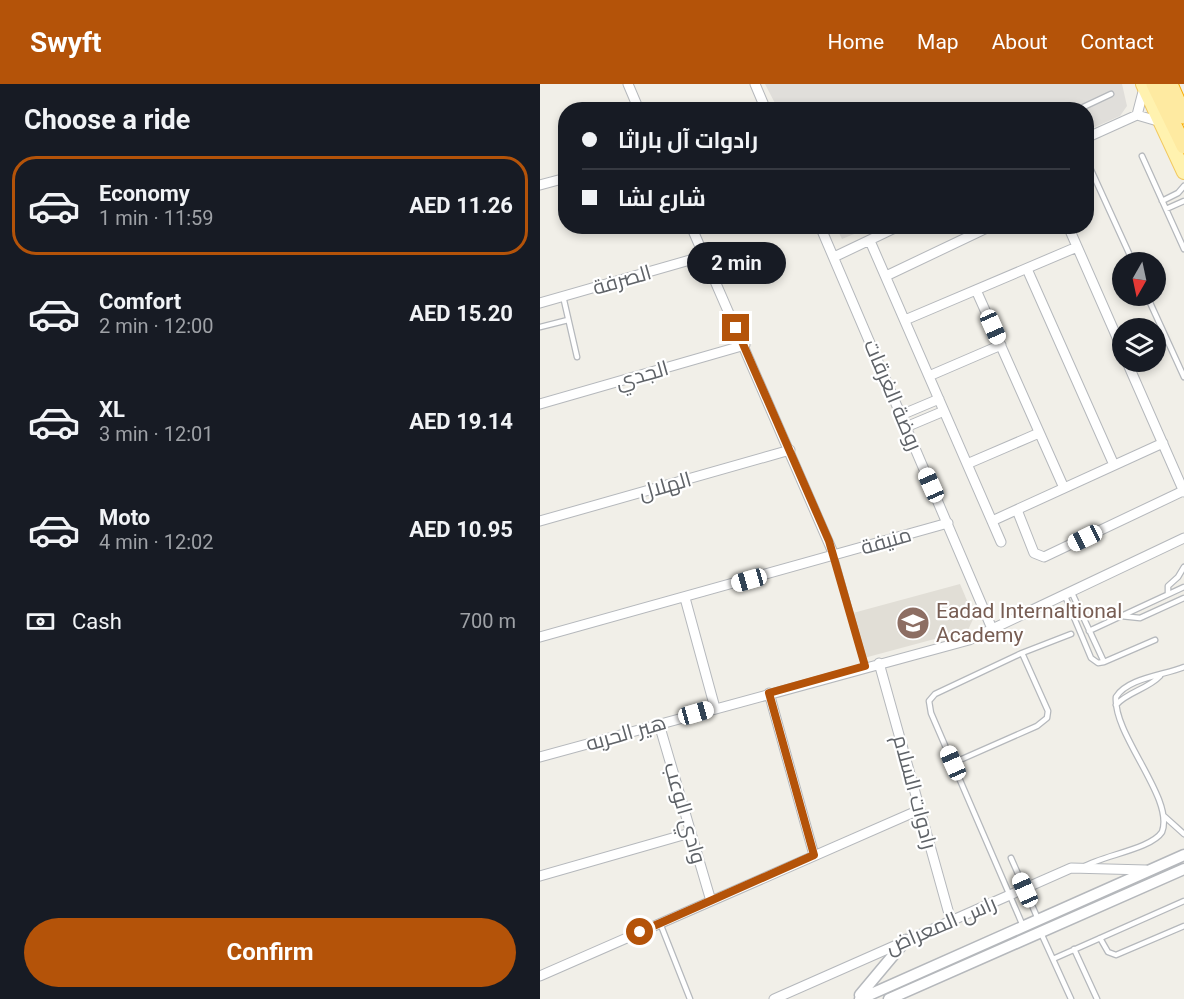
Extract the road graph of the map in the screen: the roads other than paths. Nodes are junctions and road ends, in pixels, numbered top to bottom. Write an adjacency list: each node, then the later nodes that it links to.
1 (627, 84): 6 (street)
2 (755, 84): 7 (street)
3 (1147, 84): 9 (street); 11 (main road); 13 (highway)
4 (1170, 84): 10 (highway)
5 (1111, 94): 8 (lane)
6 (635, 102)
7 (763, 102)
8 (1094, 102)
9 (1137, 115): 11 (street); 12 (street)
10 (1184, 117)
11 (1161, 122): 15 (main road)
12 (1094, 134)
13 (1184, 146)
14 (1142, 156): 20 (lane)
15 (1184, 172)
16 (1094, 177): 31 (lane)
17 (558, 180): 18 (street)
18 (540, 185)
19 (1184, 186): 20 (lane)
20 (1162, 201): 22 (lane)
21 (1184, 201): 22 (lane)
22 (1166, 209): 30 (lane)
23 (694, 234): 32 (street)
24 (824, 234): 33 (street, روضة الغرقات)
25 (884, 234): 28 (street)
26 (974, 234): 35 (street)
27 (1071, 234): 29 (street)
28 (870, 241): 33 (street); 35 (street)
29 (1077, 247): 34 (street); 42 (street)
30 (1184, 249)
31 (1128, 252)
32 (704, 256): 37 (street, الصرفة); 44 (street)
33 (834, 257): 53 (street, روضة الغرقات)
34 (1027, 269): 36 (street); 59 (street)
35 (885, 276): 41 (street)
36 (976, 290): 41 (street); 45 (street)
37 (563, 296): 38 (street, الصرفة); 40 (lane)
38 (540, 303)
39 (1152, 306): 49 (lane)
40 (568, 320): 43 (lane); 46 (lane)
41 (905, 320): 48 (street)
42 (1112, 326)
43 (540, 327)
44 (745, 345): 51 (street, الجدي); 57 (street)
45 (1001, 345): 48 (street); 55 (street)
46 (577, 357)
47 (1131, 372): 56 (street)
48 (929, 376): 50 (street)
49 (1184, 377)
50 (939, 399): 52 (street); 53 (street)
51 (540, 404)
52 (944, 411): 54 (street); 58 (street)
53 (900, 416): 54 (street, روضة الغرقات)
54 (906, 427): 65 (street, روضة الغرقات)
55 (1039, 433): 58 (street); 60 (street)
56 (1163, 443): 59 (street); 61 (street)
57 (790, 450): 63 (street, الهلال); 68 (street)
58 (967, 464): 64 (street)
59 (1114, 465): 60 (street)
60 (1064, 488): 62 (street)
61 (1184, 492): 62 (street)
62 (1017, 510): 64 (street)
63 (540, 521)
64 (992, 521): 67 (street)
65 (948, 523): 68 (street, منيفة); 76 (street, روضة الغرقات)
66 (1184, 538): 72 (street, هير الحربه)
67 (1001, 542)
68 (834, 555): 73 (street, منيفة); 84 (lane)
69 (1184, 567): 71 (lane)
70 (1184, 587): 71 (lane)
71 (1168, 594): 75 (lane)
72 (1069, 595): 76 (street, هير الحربه); 77 (lane); 82 (lane)
73 (685, 598): 79 (street, منيفة); 89 (street)
74 (1184, 598): 75 (lane)
75 (1121, 616): 77 (lane)
76 (993, 631): 83 (street, هير الحربه)
77 (1089, 631): 82 (lane)
78 (1071, 634): 81 (lane)
79 (540, 637)
80 (1155, 640): 82 (lane)
81 (1022, 653): 92 (lane); 92 (lane)
82 (1104, 662)
83 (879, 663): 84 (street, هير الحربه); 93 (street, رادوات السلام)
84 (865, 666): 87 (street, هير الحربه)
85 (1184, 667): 86 (lane)
86 (1160, 676): 88 (lane); 88 (lane)
87 (769, 693): 89 (street, هير الحربه); 97 (street)
88 (1116, 705): 94 (lane)
89 (715, 708): 90 (street, هير الحربه)
90 (659, 724): 91 (street, هير الحربه); 95 (street, وادي الوعب)
91 (540, 757)
92 (953, 763): 105 (lane)
93 (920, 810): 97 (street); 109 (street, رادوات السلام)
94 (1164, 816): 96 (lane); 100 (lane)
95 (690, 833): 103 (street); 106 (street, وادي الوعب)
96 (1184, 834)
97 (814, 855): 106 (street)
98 (1184, 855): 102 (street, راس المعراض)
99 (1011, 858): 104 (lane)
100 (1082, 867): 102 (street, راس المعراض); 104 (street, راس المعراض)
101 (1184, 869): 113 (street)
102 (1148, 870): 108 (street, راس المعراض)
103 (540, 876)
104 (1025, 890): 105 (street, راس المعراض); 108 (lane)
105 (1010, 896): 109 (street, راس المعراض); 111 (lane)
106 (711, 901): 110 (street)
107 (1184, 901): 114 (lane)
108 (1038, 919): 111 (street, راس المعراض)
109 (951, 921): 115 (street, راس المعراض)
110 (660, 923): 118 (street); 119 (lane)
111 (1023, 926): 121 (street, راس المعراض)
112 (1184, 926): 114 (lane)
113 (1041, 933): 117 (lane); 122 (street)
114 (1100, 938): 116 (lane)
115 (906, 940): 120 (street, راس المعراض); 121 (street)
116 (1074, 949): 117 (lane); 124 (lane)
117 (1053, 959): 123 (lane)
118 (540, 976)
119 (690, 999)
120 (774, 999)
121 (858, 999)
122 (890, 999)
123 (1071, 999)
124 (1097, 999)

